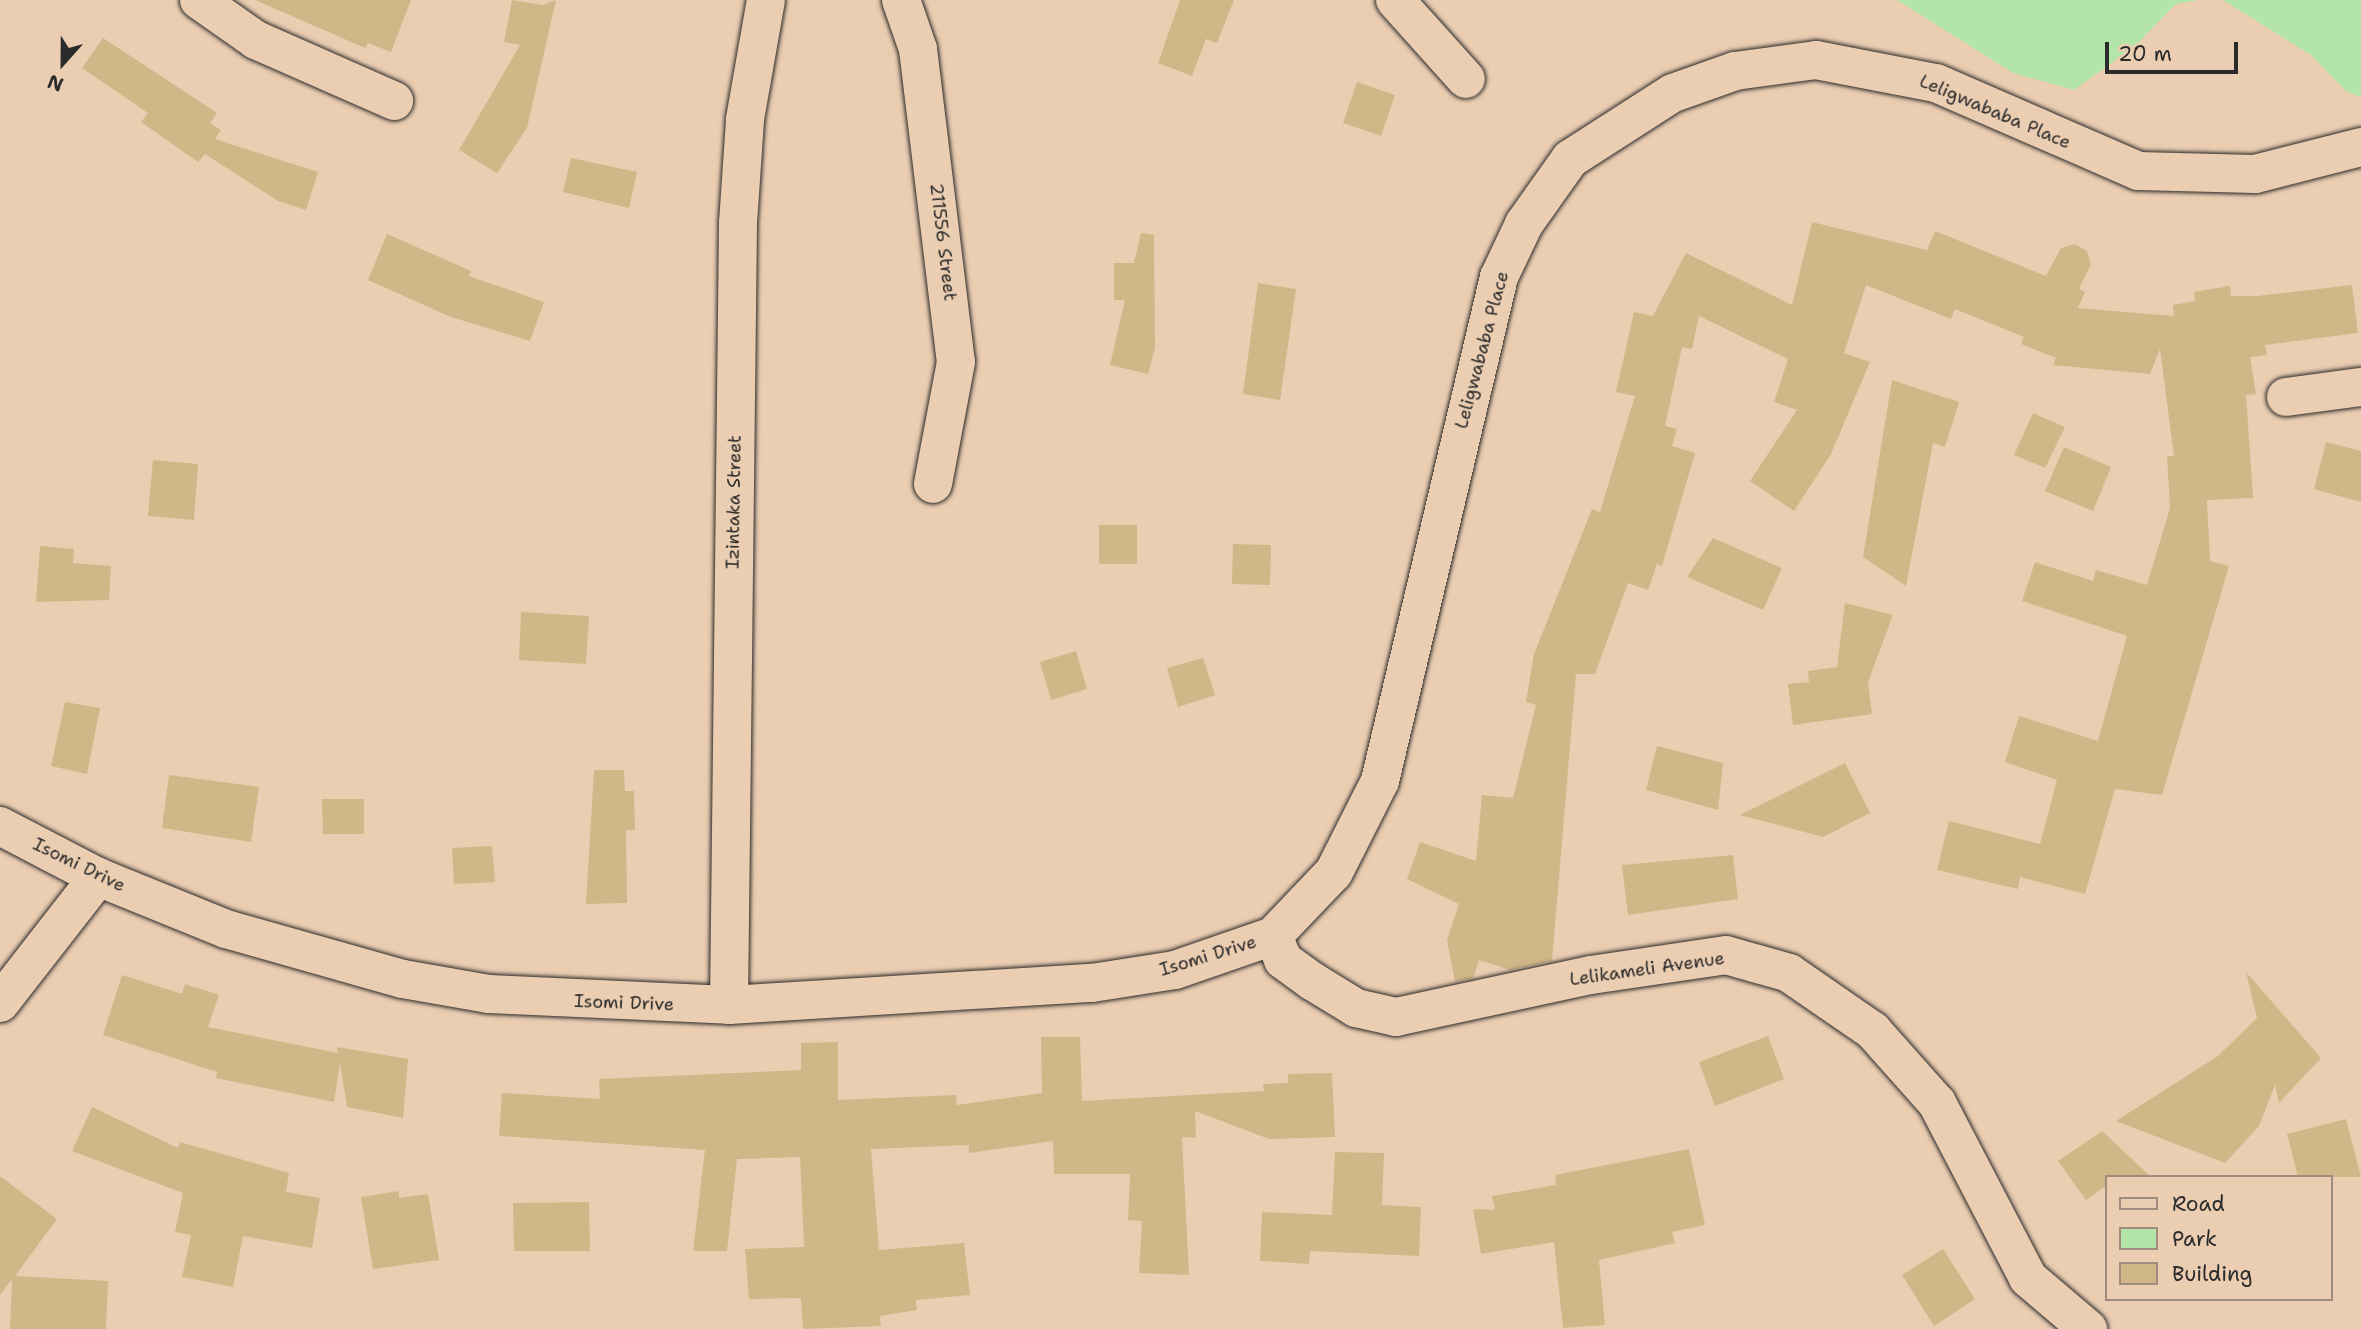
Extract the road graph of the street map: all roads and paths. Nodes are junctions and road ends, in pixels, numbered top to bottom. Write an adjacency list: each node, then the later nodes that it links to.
1 (199, 0): 6 (street)
2 (766, 0): 15 (street, Izintaka Street)
3 (901, 0): 10 (street, 211556 Street)
4 (1395, 0): 5 (street)
5 (1466, 79)
6 (394, 101)
7 (2361, 148): 13 (street, Leligwababa Place)
8 (2361, 387): 9 (street)
9 (2286, 397)
10 (933, 484)
11 (0, 826): 12 (street, Isomi Drive)
12 (99, 877): 14 (street); 15 (street, Isomi Drive)
13 (1273, 936): 15 (street, Isomi Drive); 16 (street, Lelikameli Avenue)
14 (0, 1003)
15 (729, 1005)
16 (2088, 1329)

